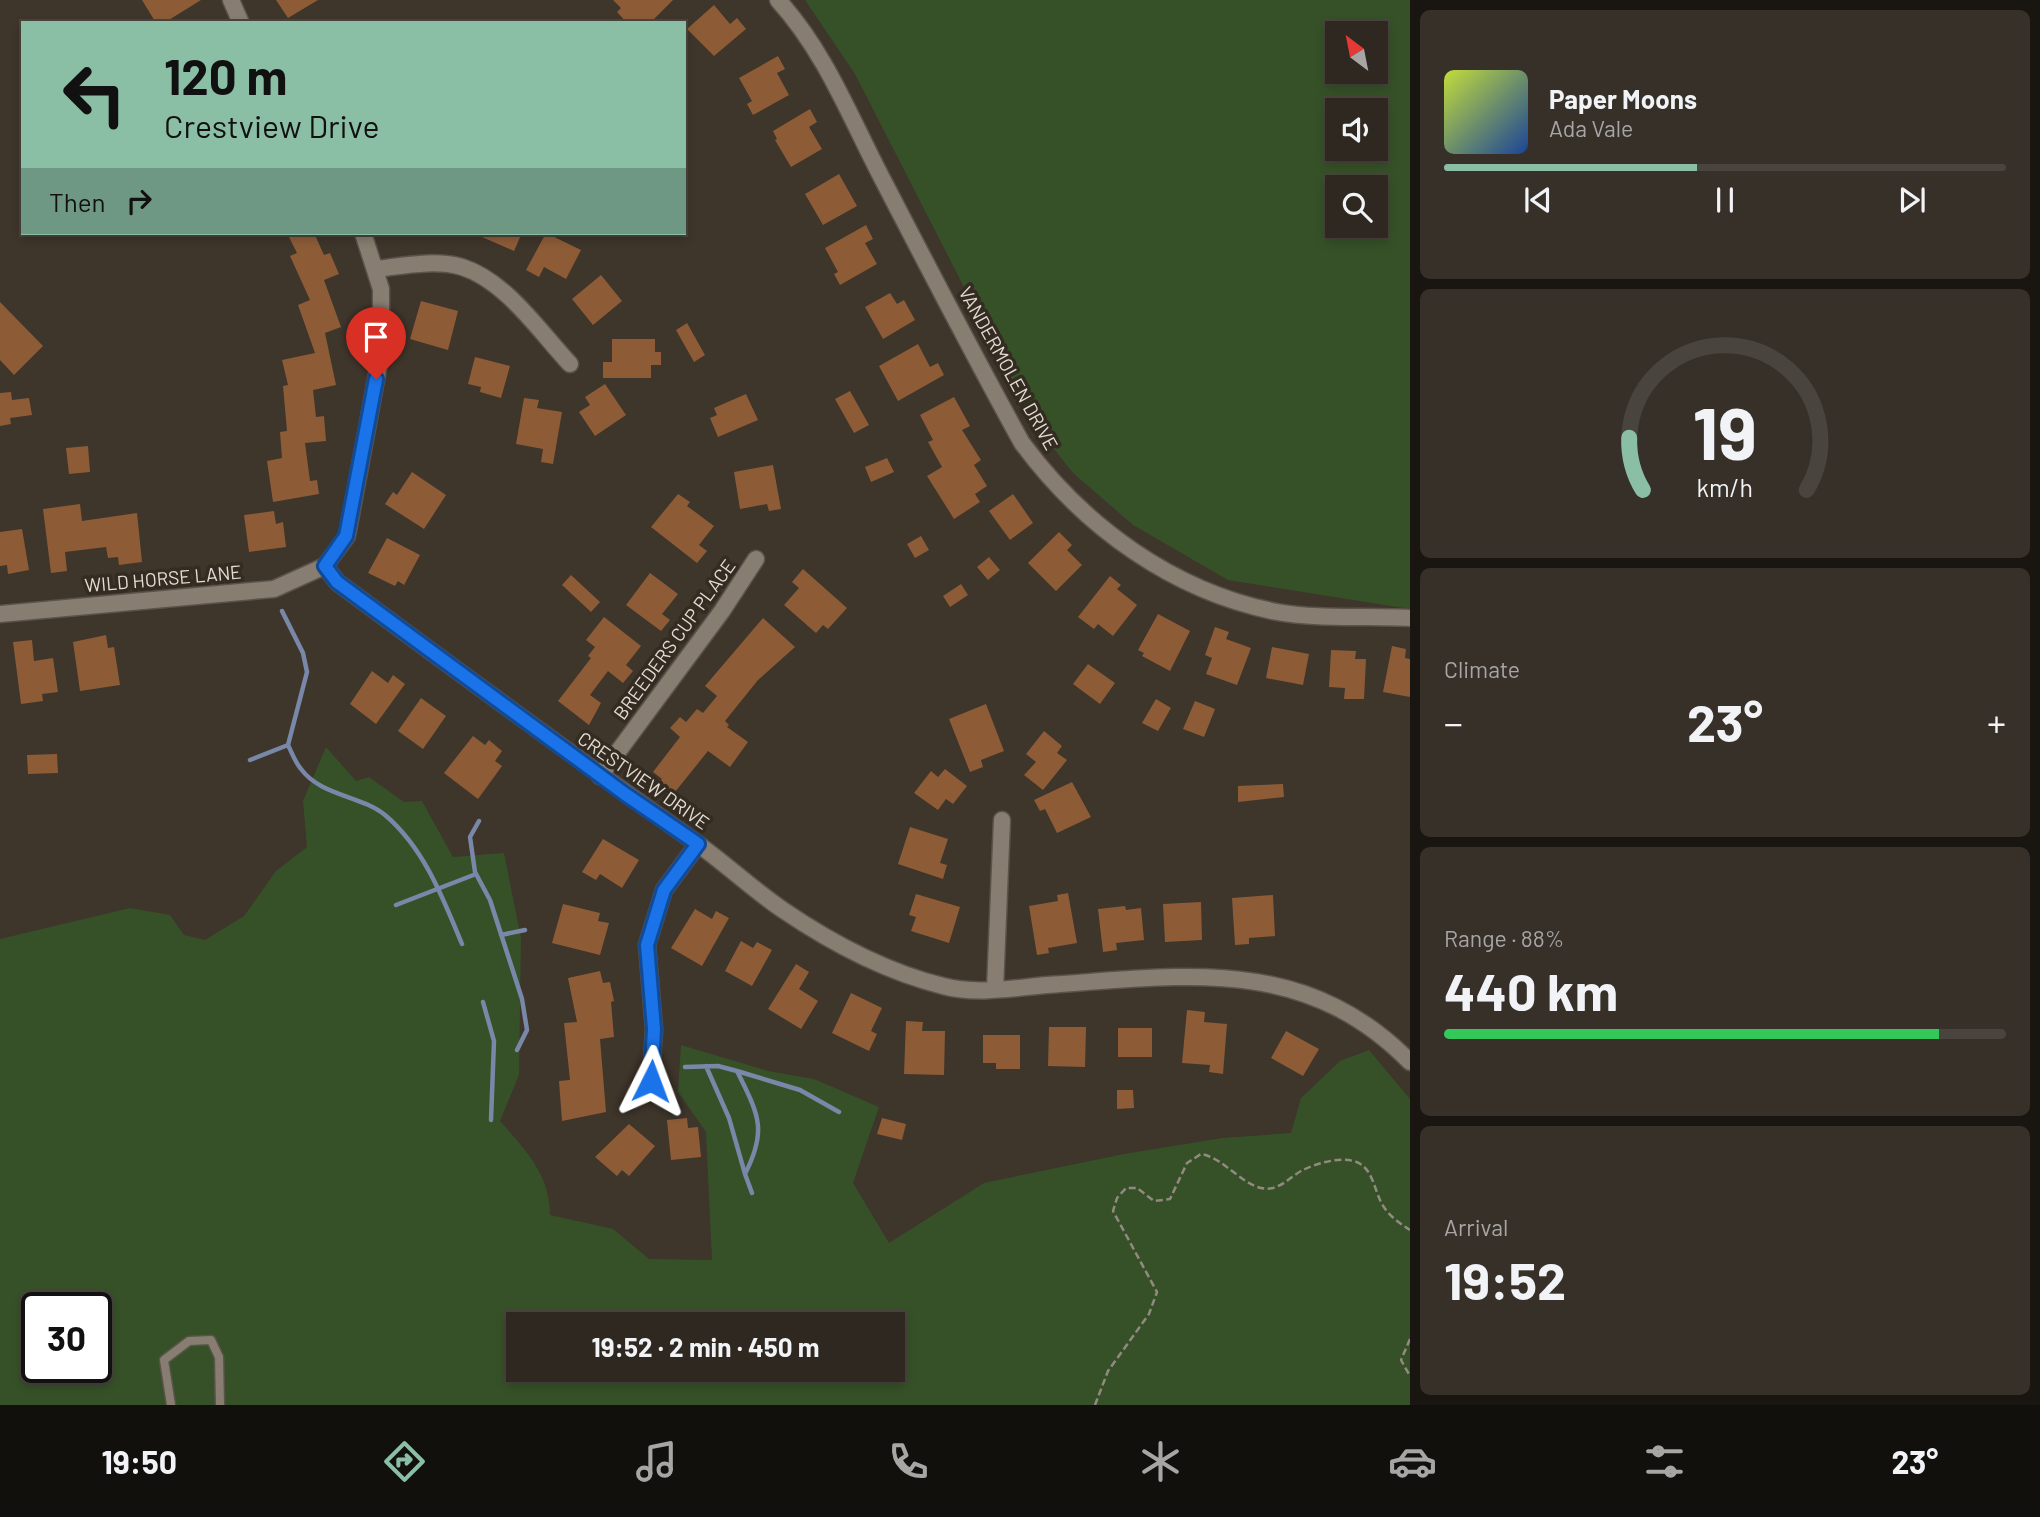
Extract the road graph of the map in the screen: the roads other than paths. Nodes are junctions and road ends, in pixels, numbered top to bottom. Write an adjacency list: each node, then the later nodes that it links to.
1 (231, 0): 3 (street)
2 (778, 0): 10 (street, VANDERMOLEN DRIVE)
3 (240, 21)
4 (364, 235): 5 (street)
5 (375, 269): 6 (street); 8 (street)
6 (570, 364)
7 (756, 559): 11 (street, BREEDERS CUP PLACE)
8 (325, 566): 9 (street, WILD HORSE LANE); 11 (street, CRESTVIEW DRIVE)
9 (0, 614)
10 (1410, 618)
11 (600, 776): 13 (street, CRESTVIEW DRIVE)
12 (1002, 820): 14 (street)
13 (698, 844): 14 (street, CRESTVIEW DRIVE); 16 (street)
14 (995, 989): 15 (street, CRESTVIEW DRIVE)
15 (1410, 1062)
16 (651, 1081)
17 (171, 1405): 18 (lane)
18 (220, 1405)

